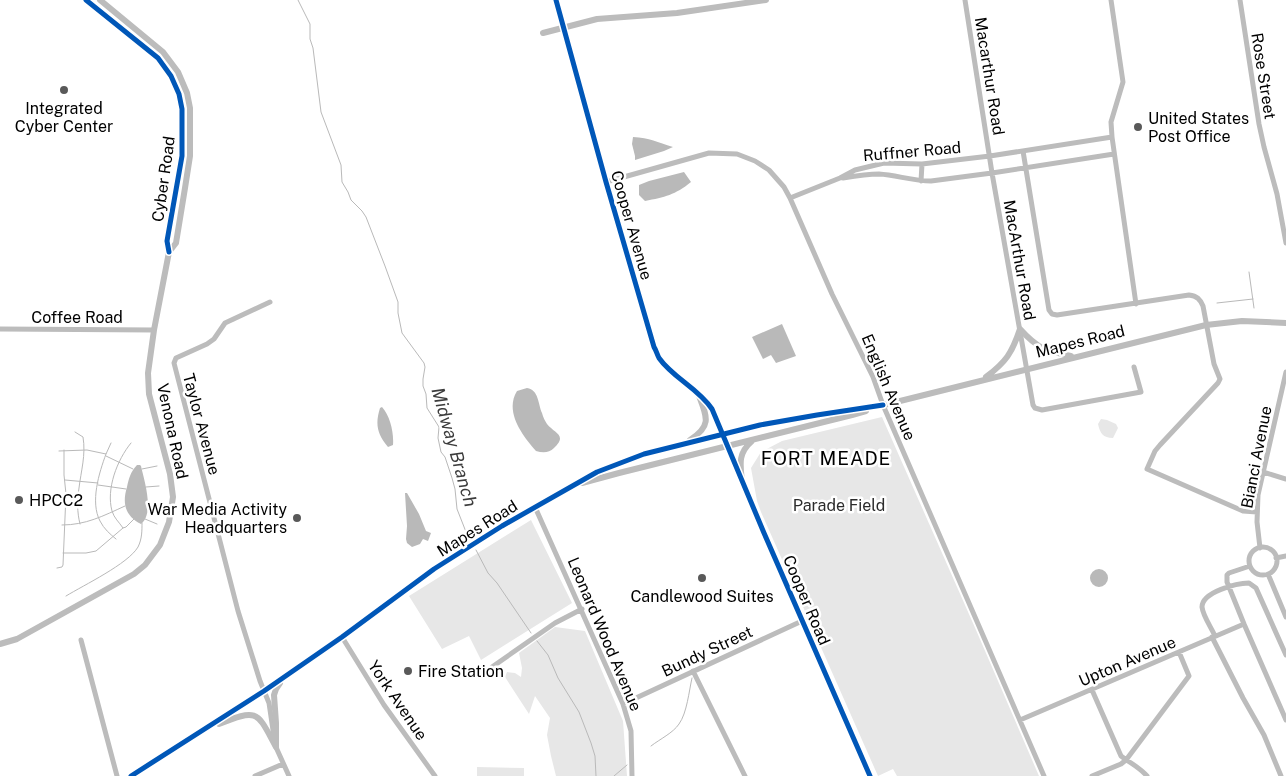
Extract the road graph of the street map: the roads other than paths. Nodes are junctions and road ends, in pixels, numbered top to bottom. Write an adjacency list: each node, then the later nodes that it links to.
1 (86, 0): 24 (street, Cyber Road)
2 (100, 0): 24 (street, Cyber Road)
3 (556, 0): 8 (street, Cooper Avenue)
4 (766, 0): 8 (street)
5 (965, 0): 13 (street, Macarthur Road)
6 (1111, 0): 10 (street)
7 (1240, 0): 23 (street, Rose Street)
8 (564, 27): 9 (street); 21 (street, Cooper Avenue)
9 (543, 33)
10 (1112, 137): 11 (street, Ruffner Road); 12 (street)
11 (1023, 151): 13 (street, Ruffner Road); 16 (street)
12 (1114, 154): 16 (street, Ruffner Road); 26 (street)
13 (990, 156): 15 (street, Ruffner Road); 17 (street, MacArthur Road)
14 (879, 164): 15 (street, Ruffner Road); 18 (street); 19 (street, Ruffner Road)
15 (922, 164): 20 (street)
16 (1026, 168): 17 (street, Ruffner Road); 26 (street)
17 (992, 173): 20 (street, Ruffner Road); 30 (street, MacArthur Road)
18 (879, 174): 19 (street, Ruffner Road); 20 (street, Ruffner Road)
19 (840, 178): 22 (street, Ruffner Road)
20 (921, 181)
21 (606, 182): 22 (street, English Avenue); 37 (street, Cooper Avenue)
22 (790, 198): 40 (street, English Avenue)
23 (1286, 243)
24 (169, 252): 31 (street, Venona Road)
25 (270, 302): 71 (street, Taylor Avenue)
26 (1136, 304): 28 (street)
27 (1286, 323): 28 (street, Mapes Road)
28 (1206, 325): 32 (street, Mapes Road); 50 (street)
29 (0, 329): 31 (street, Coffee Road)
30 (1020, 329): 32 (street); 34 (street, MacArthur Road); 36 (street)
31 (154, 330): 64 (street, Venona Road)
32 (1075, 357): 34 (street, Mapes Road)
33 (1134, 367): 34 (street, MacArthur Road)
34 (1027, 369): 36 (street, Mapes Road)
35 (1286, 372): 38 (street, Bianci Avenue)
36 (983, 380): 40 (street, Mapes Road)
37 (699, 394): 41 (street, Cooper Avenue); 43 (street)
38 (1279, 402): 39 (street); 45 (street, Bianci Avenue)
39 (1286, 404)
40 (883, 405): 41 (street, Mapes Road); 42 (street, Mapes Road); 73 (street, English Avenue)
41 (723, 434): 43 (street, Mapes Road); 44 (street, Cooper Road)
42 (756, 439): 44 (street, Mapes Road); 47 (street)
43 (686, 443): 48 (street, Mapes Road)
44 (727, 446): 47 (street, Cooper Road); 48 (street, Mapes Road)
45 (1263, 472): 46 (street); 50 (street, Bianci Avenue)
46 (1286, 478)
47 (742, 481): 59 (street, Cooper Road)
48 (572, 486): 49 (street, Mapes Road)
49 (536, 507): 57 (street, Leonard Wood Avenue); 62 (street, Mapes Road)
50 (1256, 512): 51 (street, Bianci Avenue)
51 (1260, 548): 53 (street); 54 (street)
52 (1286, 556): 53 (street)
53 (1276, 558): 55 (street)
54 (1250, 566): 55 (street); 56 (street)
55 (1268, 574): 58 (street)
56 (1228, 587): 60 (street); 61 (street); 66 (street)
57 (582, 609): 67 (street); 72 (street, Leonard Wood Avenue)
58 (1286, 617)
59 (802, 621): 68 (street, Bundy Street); 86 (street, Cooper Road)
60 (1244, 624): 61 (street, Upton Avenue); 74 (street)
61 (1214, 636): 65 (street, Upton Avenue); 90 (street)
62 (342, 637): 69 (street, Mapes Road); 83 (street, York Avenue)
63 (81, 640): 79 (street)
64 (0, 644)
65 (1179, 652): 70 (street, Upton Avenue); 77 (street)
66 (1286, 655)
67 (492, 667)
68 (693, 671): 72 (street, Bundy Street); 85 (street)
69 (283, 678): 71 (street, Mapes Road); 76 (street)
70 (1092, 690): 73 (street, Upton Avenue); 77 (street)
71 (264, 691): 75 (street, Mapes Road); 76 (street, Taylor Avenue)
72 (624, 704): 84 (street, Leonard Wood Avenue)
73 (1020, 720): 87 (street, English Avenue)
74 (1286, 720)
75 (206, 728): 76 (street); 80 (street, Mapes Road)
76 (276, 747): 78 (street, Taylor Avenue)
77 (1126, 760): 88 (street); 89 (street)
78 (283, 764): 81 (street); 82 (street, Taylor Avenue)
79 (118, 776)
80 (131, 776)
81 (255, 776)
82 (289, 776)
83 (435, 776)
84 (632, 776)
85 (745, 776)
86 (870, 776)
87 (1044, 776)
88 (1092, 776)
89 (1147, 776)
90 (1281, 776)

